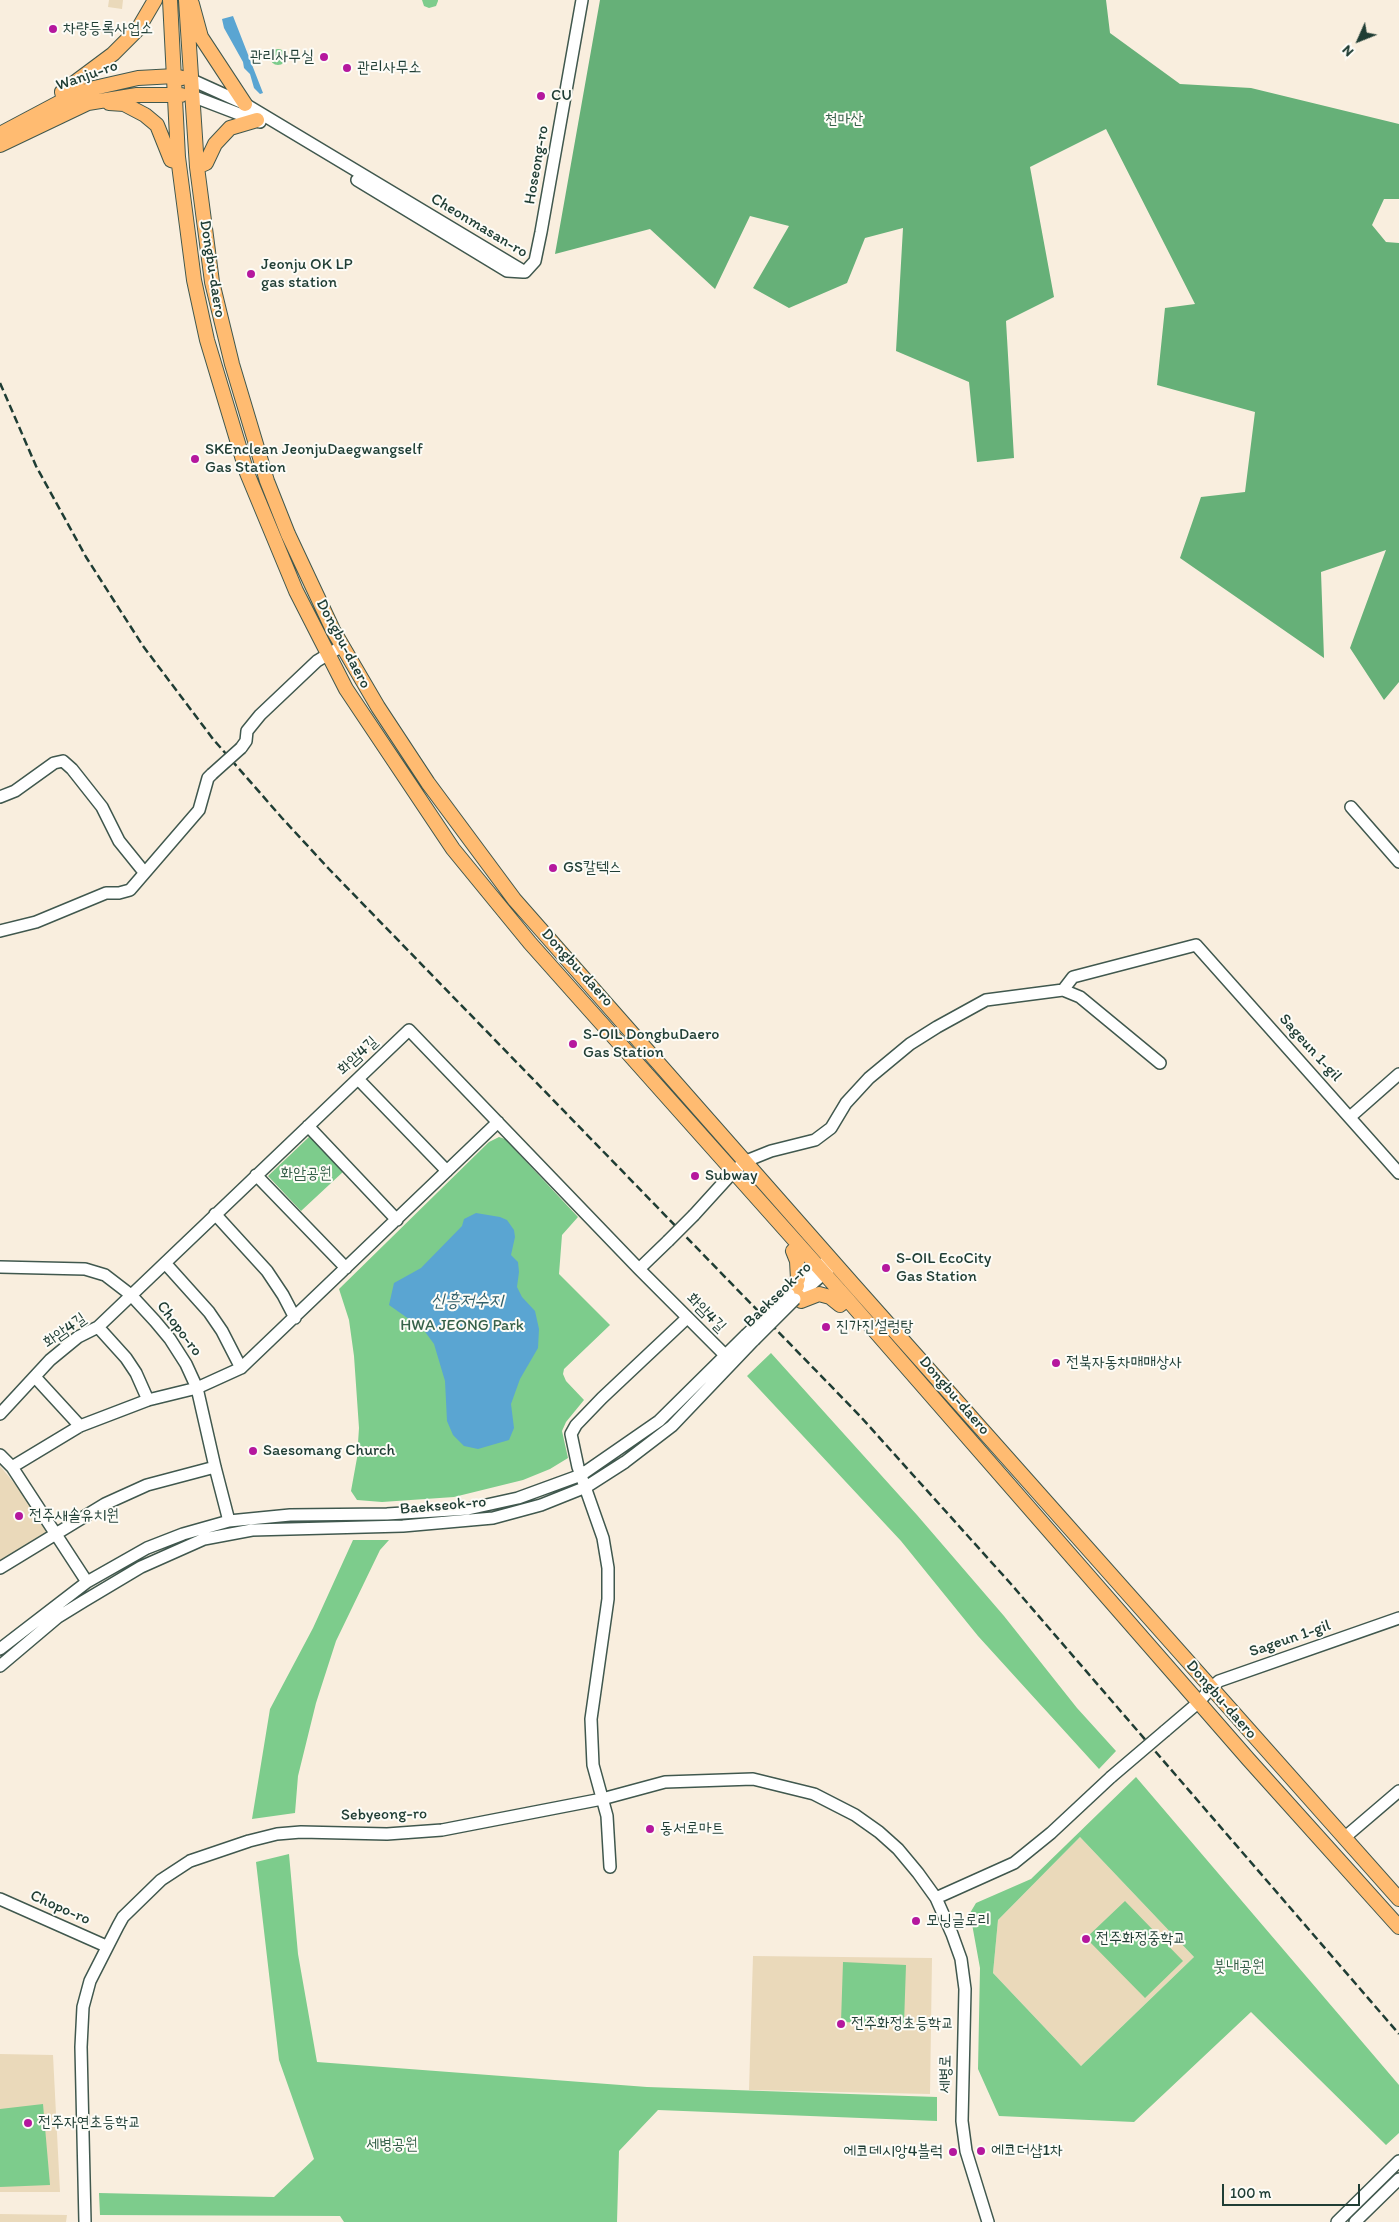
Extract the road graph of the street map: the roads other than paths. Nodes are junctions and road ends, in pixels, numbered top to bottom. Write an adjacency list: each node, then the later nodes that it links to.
1 (154, 0): 10 (main road)
2 (170, 0): 6 (main road, Dongbu-daero)
3 (186, 0): 7 (main road, Dongbu-daero)
4 (191, 0): 12 (main road)
5 (582, 0): 19 (street, Hoseong-ro)
6 (175, 76): 7 (main road, Wanju-ro); 8 (main road, Dongbu-daero); 10 (main road, Wanju-ro)
7 (192, 80): 9 (main road, Dongbu-daero); 12 (street, Cheonmasan-ro)
8 (174, 94): 9 (main road, Wanju-ro); 11 (main road, Wanju-ro); 17 (main road, Dongbu-daero)
9 (192, 96): 13 (street, Cheonmasan-ro); 18 (main road, Dongbu-daero)
10 (64, 100): 14 (main road, Wanju-ro)
11 (96, 102): 14 (main road, Wanju-ro); 17 (main road)
12 (245, 104): 19 (street, Cheonmasan-ro)
13 (257, 120): 18 (main road); 19 (street, Cheonmasan-ro)
14 (19, 130): 15 (main road, Wanju-ro); 16 (main road, Wanju-ro)
15 (0, 134)
16 (0, 145)
17 (179, 162): 21 (main road, Dongbu-daero)
18 (197, 167): 20 (main road, Dongbu-daero)
19 (525, 272)
20 (342, 646): 21 (street); 34 (main road, Dongbu-daero)
21 (328, 653): 25 (street, bridge); 36 (main road, Dongbu-daero)
22 (0, 797): 25 (street)
23 (1351, 807): 24 (street)
24 (1399, 862)
25 (144, 872): 26 (street)
26 (0, 931)
27 (1063, 990): 28 (street); 31 (street, Sageun 1-gil); 34 (street)
28 (1160, 1063)
29 (1399, 1074): 31 (street)
30 (358, 1079): 32 (street, 화암4길); 33 (street, 화암4길); 35 (street)
31 (1350, 1117): 37 (street, Sageun 1-gil)
32 (498, 1122): 35 (street); 46 (street, 화암4길)
33 (308, 1126): 38 (street, 화암4길); 40 (street)
34 (746, 1161): 36 (street); 42 (main road, Dongbu-daero)
35 (447, 1171): 40 (street)
36 (734, 1171): 41 (main road, Dongbu-daero); 46 (street, bridge)
37 (1399, 1173)
38 (256, 1175): 39 (street, 화암4길); 45 (street)
39 (215, 1214): 43 (street, 화암4길); 51 (street)
40 (397, 1220): 45 (street)
41 (799, 1246): 47 (main road, Dongbu-daero); 48 (main road)
42 (833, 1261): 47 (street, Baekseok-ro); 74 (main road, Dongbu-daero)
43 (165, 1263): 49 (street, 화암4길); 56 (street)
44 (0, 1267): 49 (street, Chopo-ro)
45 (346, 1268): 51 (street)
46 (639, 1269): 52 (street, 화암4길)
47 (821, 1270): 48 (street, Baekseok-ro); 50 (main road, Dongbu-daero)
48 (795, 1294): 50 (main road); 54 (street, Baekseok-ro, bridge)
49 (131, 1295): 53 (street, 화암4길); 58 (street, Chopo-ro)
50 (847, 1299): 75 (main road, Dongbu-daero)
51 (295, 1318): 56 (street)
52 (687, 1318): 55 (street, 화암4길); 65 (street)
53 (98, 1327): 57 (street, 화암4길); 59 (street)
54 (750, 1338): 55 (street, Baekseok-ro); 66 (street, Baekseok-ro)
55 (725, 1355): 65 (street, Baekseok-ro)
56 (241, 1368): 58 (street)
57 (35, 1377): 60 (street, 화암4길); 61 (street)
58 (198, 1388): 59 (street); 64 (street, Chopo-ro)
59 (148, 1400): 61 (street)
60 (0, 1414)
61 (80, 1426): 63 (street)
62 (0, 1455): 63 (street)
63 (12, 1466): 68 (street)
64 (215, 1467): 67 (street, Chopo-ro); 68 (street)
65 (581, 1475): 66 (street); 67 (street, Baekseok-ro)
66 (586, 1487): 73 (street, Baekseok-ro); 77 (street)
67 (229, 1521): 70 (street, Baekseok-ro)
68 (56, 1533): 69 (street); 70 (street)
69 (0, 1568)
70 (87, 1582): 72 (street, Baekseok-ro)
71 (1399, 1618): 74 (street, Sageun 1-gil)
72 (0, 1649)
73 (0, 1666)
74 (1211, 1688): 75 (street, Sageun 1-gil); 78 (main road, Dongbu-daero)
75 (1199, 1702): 80 (street, Sageun 1-gil, bridge); 83 (main road, Dongbu-daero)
76 (1399, 1791): 78 (street)
77 (602, 1798): 79 (street); 80 (street, Sebyeong-ro); 84 (street, Sebyeong-ro)
78 (1344, 1838): 82 (main road, Dongbu-daero)
79 (610, 1867)
80 (936, 1898): 88 (street, 세병로)
81 (0, 1899): 84 (street, Chopo-ro)
82 (1399, 1899)
83 (1399, 1927)
84 (106, 1946): 87 (street, Sebyeong-ro)
85 (1399, 2160): 89 (street)
86 (1399, 2179): 90 (street)
87 (85, 2222)
88 (988, 2222)
89 (1337, 2222)
90 (1355, 2222)

